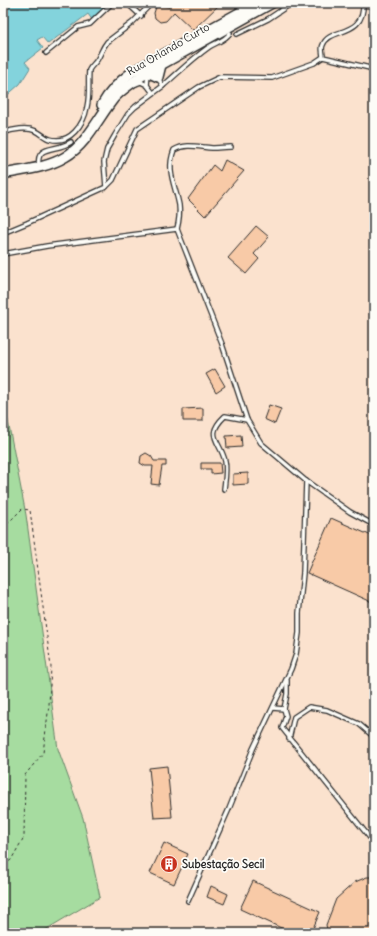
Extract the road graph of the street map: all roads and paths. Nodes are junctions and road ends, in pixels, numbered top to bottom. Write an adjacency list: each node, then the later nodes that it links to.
1 (112, 3): 14 (lane)
2 (127, 3): 10 (lane)
3 (152, 3): 10 (lane)
4 (257, 3): 11 (main road, Rua Orlando Curto)
5 (272, 3): 16 (main road, Rua Orlando Curto)
6 (282, 3): 9 (lane)
7 (292, 3): 9 (lane)
8 (363, 3): 15 (lane)
9 (285, 7): 13 (lane)
10 (141, 16): 26 (lane)
11 (216, 26): 18 (main road, Rua Orlando Curto); 19 (lane)
12 (230, 33): 22 (lane)
13 (237, 34)
14 (46, 53)
15 (324, 57): 17 (lane); 31 (lane)
16 (162, 65): 19 (main road, Rua Orlando Curto); 20 (main road)
17 (374, 69)
18 (132, 72): 19 (main road); 25 (main road, Rua Orlando Curto)
19 (148, 72): 20 (main road); 21 (lane); 24 (main road, Rua Orlando Curto)
20 (158, 77): 22 (lane)
21 (148, 85): 23 (lane); 24 (lane)
22 (163, 86): 23 (lane)
23 (153, 93): 31 (lane)
24 (100, 118): 25 (main road, Rua Orlando Curto)
25 (90, 132): 29 (main road, Rua Orlando Curto)
26 (3, 133)
27 (71, 142): 29 (lane)
28 (231, 147): 32 (lane)
29 (39, 166): 30 (main road, Rua Orlando Curto)
30 (3, 174)
31 (106, 187): 33 (lane)
32 (177, 230): 34 (lane); 35 (lane)
33 (3, 233)
34 (3, 254)
35 (247, 420): 36 (lane); 37 (lane)
36 (306, 481): 38 (lane); 40 (lane)
37 (224, 489)
38 (374, 525)
39 (3, 528): 46 (path)
40 (287, 678): 41 (lane); 42 (lane)
41 (273, 708): 42 (lane); 47 (lane)
42 (284, 710): 44 (lane)
43 (374, 737): 44 (lane)
44 (290, 739): 45 (lane)
45 (374, 843)
46 (3, 866)
47 (188, 900)

